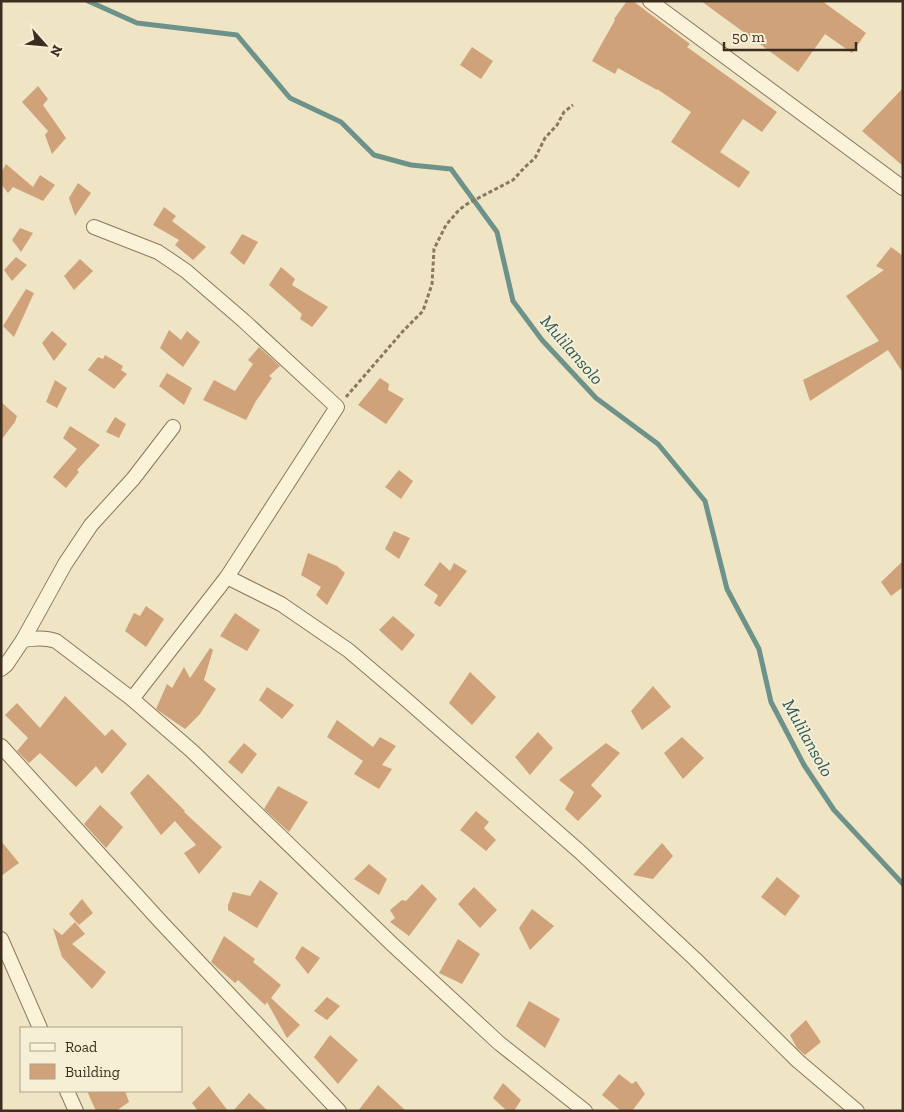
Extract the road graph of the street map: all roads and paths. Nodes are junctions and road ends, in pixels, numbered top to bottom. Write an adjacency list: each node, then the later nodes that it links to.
1 (650, 1): 3 (street)
2 (573, 105): 5 (path)
3 (903, 188)
4 (94, 227): 5 (street)
5 (338, 407): 7 (street)
6 (173, 427): 8 (street)
7 (226, 577): 10 (street); 18 (street)
8 (22, 640): 9 (street); 10 (street)
9 (1, 669)
10 (132, 699): 17 (street)
11 (1, 746): 16 (street)
12 (1, 939): 13 (street)
13 (40, 1027)
14 (67, 1092): 15 (street)
15 (76, 1111)
16 (339, 1111)
17 (585, 1111)
18 (857, 1111)

